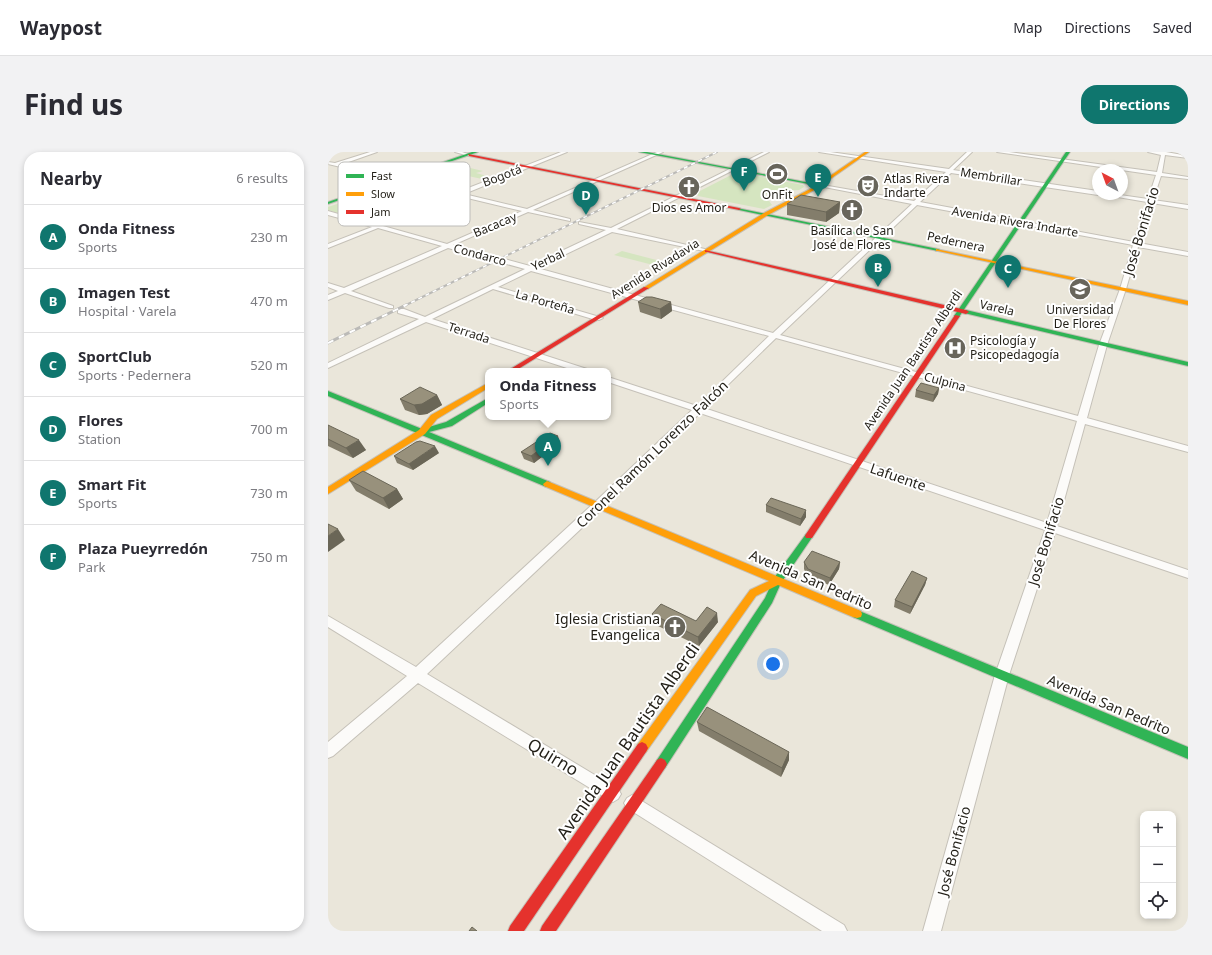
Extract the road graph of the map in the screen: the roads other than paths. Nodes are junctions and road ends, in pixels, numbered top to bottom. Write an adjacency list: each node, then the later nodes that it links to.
1 (375, 152): 18 (street)
2 (457, 152): 12 (street)
3 (565, 152): 20 (street, Bogotá)
4 (641, 152): 13 (main road)
5 (767, 152): 21 (street, Yerbal)
6 (821, 152): 16 (street, Membrillar)
7 (868, 152): 16 (main road, Avenida Rivadavia)
8 (970, 152): 22 (street, Coronel Ramón Lorenzo Falcón)
9 (999, 152): 17 (street)
10 (1068, 152): 17 (main road, Avenida Juan Bautista Alberdi)
11 (1150, 152): 14 (street)
12 (473, 153): 19 (main road); 20 (main road, Pedernera)
13 (658, 153): 21 (main road); 25 (street, Bacacay)
14 (1163, 153): 15 (street); 23 (street, José Bonifacio)
15 (1188, 157)
16 (859, 158): 22 (street, Membrillar); 27 (main road, Avenida Rivadavia)
17 (1062, 161): 23 (street); 26 (main road, Avenida Juan Bautista Alberdi)
18 (340, 162)
19 (447, 162)
20 (526, 166): 25 (main road, Pedernera); 28 (street, Bogotá)
21 (735, 169): 27 (main road); 31 (street, Yerbal)
22 (951, 171): 26 (street, Membrillar); 36 (street, Coronel Ramón Lorenzo Falcón)
23 (1159, 174): 24 (street); 34 (street, José Bonifacio)
24 (1188, 178)
25 (596, 180): 31 (main road, Pedernera); 38 (street, Bacacay)
26 (1046, 186): 29 (street, Membrillar); 45 (main road, Avenida Juan Bautista Alberdi)
27 (816, 187): 36 (street, Avenida Rivera Indarte); 40 (main road, Avenida Rivadavia); 42 (main road, Avenida Rivadavia)
28 (470, 189)
29 (1092, 192)
30 (470, 197): 38 (street)
31 (678, 197): 40 (main road, Pedernera); 48 (street, Yerbal)
32 (1128, 198): 34 (street)
33 (338, 200): 35 (main road)
34 (1151, 201): 37 (street); 50 (street, José Bonifacio)
35 (328, 203)
36 (916, 204): 45 (street, Avenida Rivera Indarte); 49 (street, Coronel Ramón Lorenzo Falcón)
37 (1188, 207)
38 (529, 211): 43 (street); 52 (street, Bacacay)
39 (328, 213): 41 (street, Condarco)
40 (766, 214): 42 (main road, Pedernera); 54 (main road, Avenida Rivadavia)
41 (338, 216)
42 (778, 217): 47 (main road, Avenida Rivadavia); 49 (main road, Pedernera)
43 (568, 220)
44 (581, 223): 48 (street)
45 (1021, 223): 50 (street, Avenida Rivera Indarte); 57 (main road, Avenida Juan Bautista Alberdi)
46 (377, 226): 51 (street, Bogotá); 52 (street, Condarco)
47 (761, 228)
48 (611, 230): 54 (street); 59 (street, Yerbal)
49 (878, 238): 57 (main road, Pedernera); 60 (street, Coronel Ramón Lorenzo Falcón)
50 (1136, 244): 55 (street, Avenida Rivera Indarte); 63 (street, José Bonifacio)
51 (328, 246)
52 (446, 246): 59 (street, Condarco); 64 (street, Bacacay)
53 (732, 249): 56 (main road, Avenida Rivadavia)
54 (707, 252): 56 (main road, Varela); 66 (main road, Avenida Rivadavia)
55 (1188, 254)
56 (721, 255): 58 (main road, Avenida Rivadavia); 60 (main road, Varela)
57 (993, 262): 63 (main road, Pedernera); 73 (main road, Avenida Juan Bautista Alberdi)
58 (708, 263)
59 (530, 268): 62 (street, Yerbal); 66 (street, Condarco)
60 (833, 281): 73 (main road, Varela); 76 (street, Coronel Ramón Lorenzo Falcón)
61 (328, 286): 64 (street)
62 (492, 287): 74 (street, La Porteña); 75 (street, Yerbal)
63 (1123, 289): 69 (main road, Pedernera); 77 (street, José Bonifacio)
64 (344, 291): 67 (street, Bacacay); 70 (street)
65 (661, 293): 68 (main road, Avenida Rivadavia)
66 (632, 297): 68 (street, Culpina); 74 (main road, Avenida Rivadavia)
67 (328, 298)
68 (648, 301): 71 (main road, Avenida Rivadavia); 76 (street, Culpina)
69 (1188, 303)
70 (391, 306)
71 (635, 309)
72 (401, 311): 75 (street, Terrada)
73 (960, 311): 77 (main road, Varela); 86 (main road, Avenida Juan Bautista Alberdi)
74 (599, 318): 79 (main road, Avenida Rivadavia)
75 (425, 319): 79 (street, Terrada); 82 (street, Yerbal)
76 (774, 336): 86 (street, Culpina); 91 (street, Coronel Ramón Lorenzo Falcón)
77 (1103, 345): 81 (main road, Varela); 92 (street, José Bonifacio)
78 (566, 352): 80 (main road)
79 (537, 355): 80 (street, Terrada); 84 (main road, Avenida Rivadavia)
80 (552, 360): 83 (main road); 85 (street)
81 (1188, 364)
82 (328, 366)
83 (541, 367)
84 (515, 368)
85 (575, 368)
86 (918, 375): 92 (street, Culpina); 95 (main road, Avenida Juan Bautista Alberdi)
87 (611, 380): 91 (street, Lafuente)
88 (485, 386): 93 (main road)
89 (328, 393): 93 (main road, Avenida San Pedrito)
90 (485, 402): 93 (main road)
91 (698, 410): 95 (street, Lafuente); 97 (street, Coronel Ramón Lorenzo Falcón)
92 (1082, 420): 94 (street, Culpina); 98 (street, José Bonifacio)
93 (422, 432): 96 (main road); 97 (main road, Avenida San Pedrito)
94 (1188, 449)
95 (858, 464): 98 (street, Lafuente); 100 (main road, Avenida Juan Bautista Alberdi)
96 (328, 491)
97 (599, 505): 100 (main road, Avenida San Pedrito); 102 (street, Coronel Ramón Lorenzo Falcón)
98 (1051, 529): 99 (street, Lafuente); 103 (street, José Bonifacio)
99 (1188, 574)
100 (777, 581): 103 (main road, Avenida San Pedrito); 106 (main road, Avenida Juan Bautista Alberdi); 107 (main road, Avenida Juan Bautista Alberdi)
101 (328, 621): 102 (street, Quirno)
102 (417, 675): 104 (street, Coronel Ramón Lorenzo Falcón); 106 (street, Quirno)
103 (1002, 675): 105 (main road, Avenida San Pedrito); 111 (street, José Bonifacio)
104 (328, 751)
105 (1188, 753)
106 (611, 792): 107 (street, Quirno); 108 (main road, Avenida Juan Bautista Alberdi)
107 (634, 804): 109 (main road, Avenida Juan Bautista Alberdi); 110 (street, Quirno)
108 (515, 931)
109 (547, 931)
110 (838, 931)
111 (932, 931)

